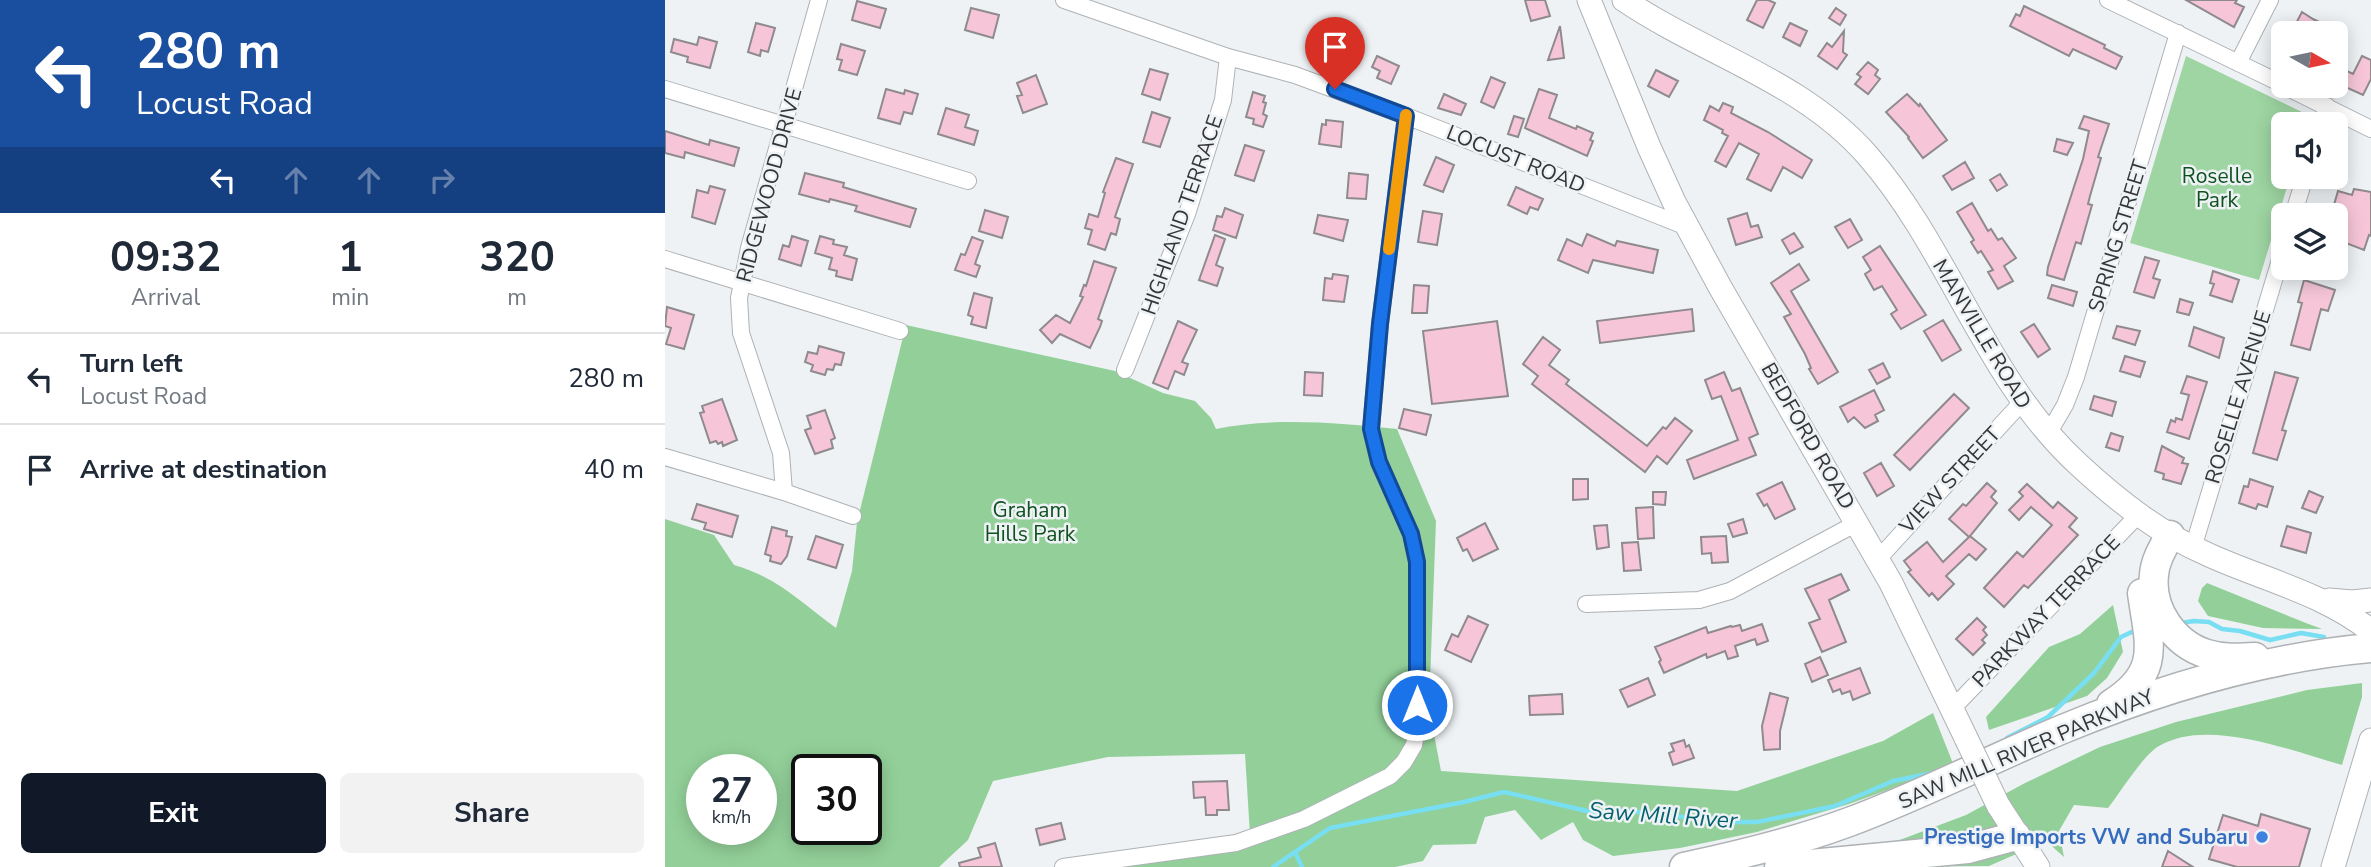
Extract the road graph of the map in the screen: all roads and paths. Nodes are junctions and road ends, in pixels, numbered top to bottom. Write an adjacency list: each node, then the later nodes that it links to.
1 (819, 0): 16 (street, RIDGEWOOD DRIVE)
2 (1064, 0): 8 (street, LOCUST ROAD)
3 (1588, 0): 19 (main road, BEDFORD ROAD)
4 (1624, 0): 25 (main road, MANVILLE ROAD)
5 (2108, 0): 7 (street)
6 (2270, 0): 9 (street)
7 (2178, 33): 9 (street); 26 (street, SPRING STREET)
8 (1228, 57): 15 (street, LOCUST ROAD); 24 (street, HIGHLAND TERRACE)
9 (2238, 63): 10 (street)
10 (2271, 80)
11 (665, 89): 16 (street)
12 (2310, 98): 13 (street)
13 (2327, 106): 14 (street); 17 (street)
14 (2325, 112)
15 (1406, 116): 19 (street, LOCUST ROAD); 44 (street)
16 (784, 124): 18 (street); 22 (street, RIDGEWOOD DRIVE)
17 (2371, 129)
18 (968, 181)
19 (1687, 227): 30 (main road, BEDFORD ROAD)
20 (665, 259): 22 (street)
21 (2271, 278): 31 (street, ROSELLE AVENUE)
22 (742, 282): 23 (street); 28 (street, RIDGEWOOD DRIVE)
23 (900, 331)
24 (1125, 370)
25 (2022, 402): 26 (main road, MANVILLE ROAD); 32 (street, VIEW STREET)
26 (2048, 434): 31 (main road, MANVILLE ROAD)
27 (665, 457): 28 (street)
28 (784, 492): 29 (street)
29 (853, 516)
30 (1857, 523): 32 (main road, BEDFORD ROAD); 35 (street)
31 (2164, 531): 34 (main road, MANVILLE ROAD); 38 (highway); 40 (street, PARKWAY TERRACE); 41 (highway)
32 (1878, 559): 40 (main road, BEDFORD ROAD)
33 (2371, 600): 34 (main road)
34 (2331, 602): 36 (main road, MANVILLE ROAD)
35 (1586, 604)
36 (2371, 631)
37 (2371, 648): 38 (highway, SAW MILL RIVER PARKWAY)
38 (2314, 655): 41 (highway, SAW MILL RIVER PARKWAY)
39 (2371, 663): 46 (highway, SAW MILL RIVER PARKWAY)
40 (1952, 709): 43 (main road, BEDFORD ROAD, bridge)
41 (2089, 719): 45 (highway, SAW MILL RIVER PARKWAY)
42 (2371, 740): 49 (main road)
43 (2016, 836): 47 (highway); 48 (main road, BEDFORD ROAD)
44 (1063, 867)
45 (1685, 867)
46 (1755, 867)
47 (1779, 867)
48 (2038, 867)
49 (2333, 867)

